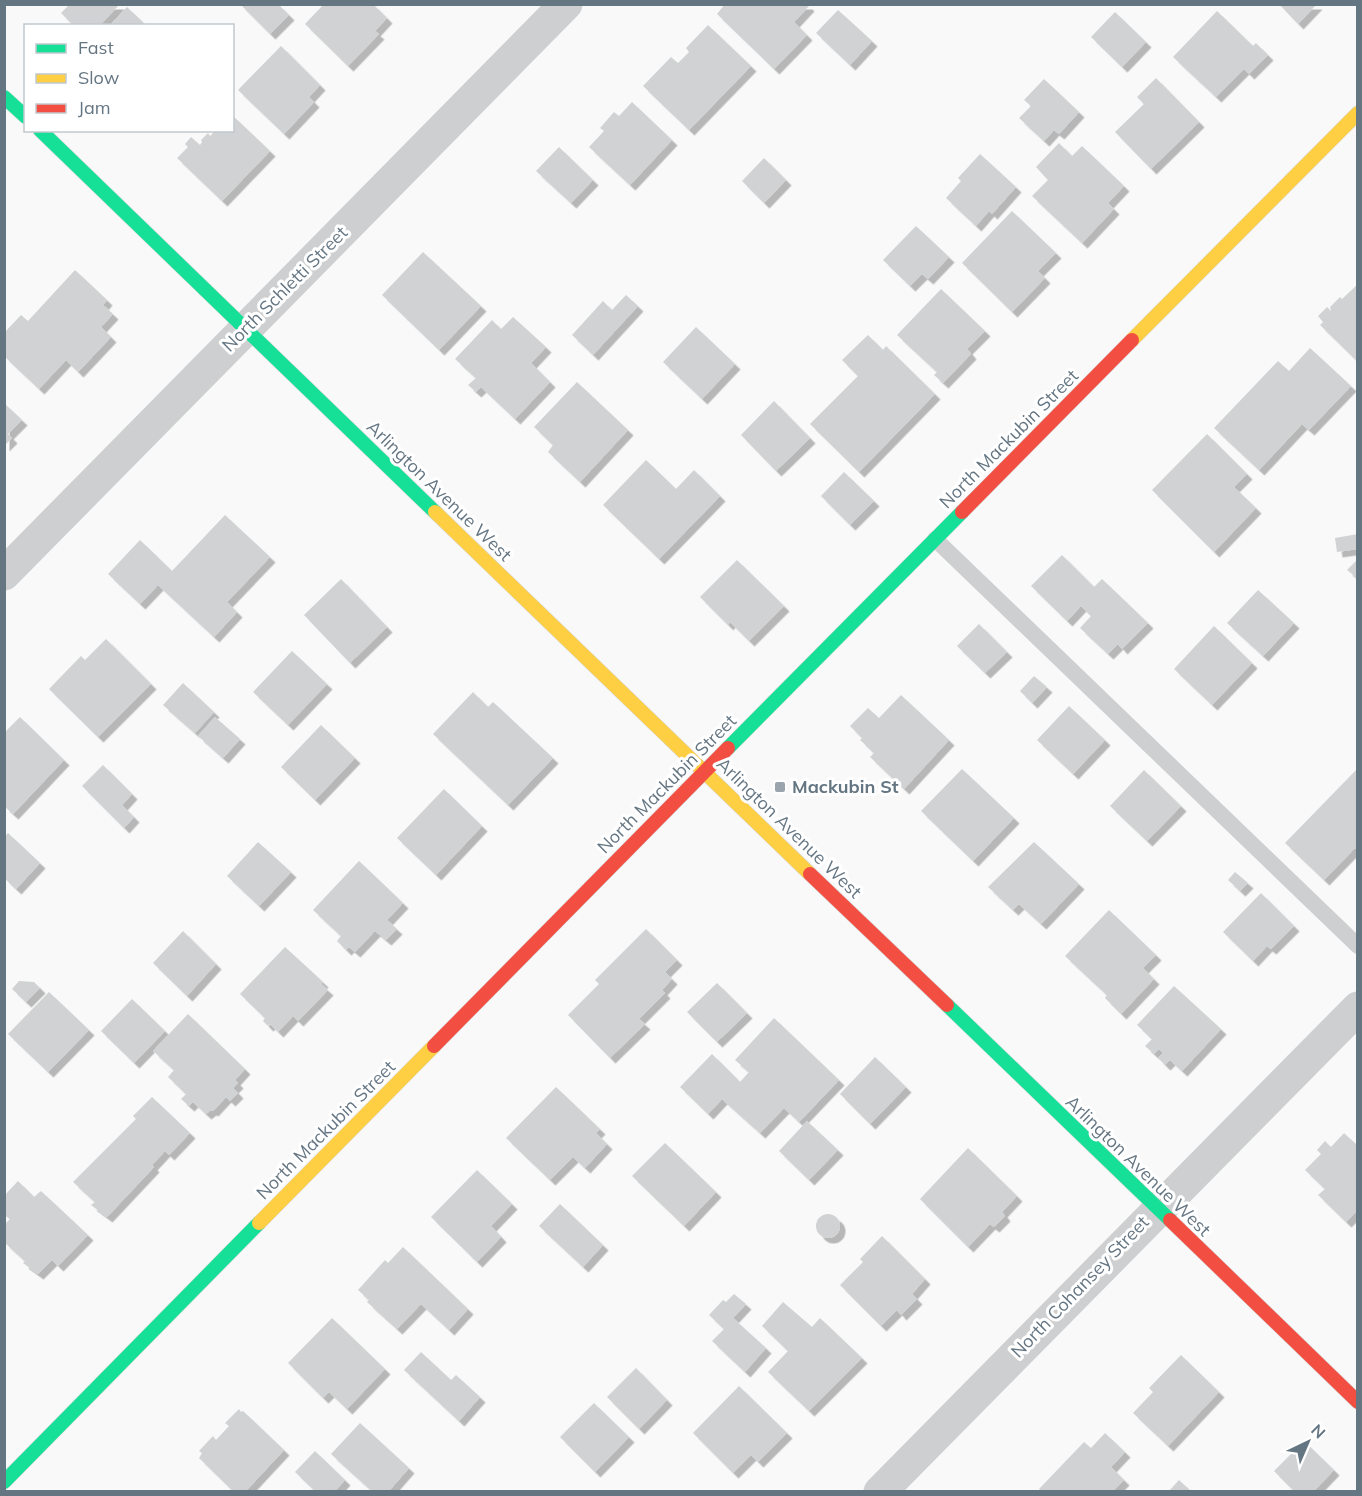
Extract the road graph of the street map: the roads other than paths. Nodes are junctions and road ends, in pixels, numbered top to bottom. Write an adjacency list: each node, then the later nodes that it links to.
1 (566, 4): 6 (street, North Schletti Street)
2 (4, 97): 4 (street)
3 (1358, 113): 7 (street, North Mackubin Street)
4 (24, 115)
5 (41, 132): 6 (street, Arlington Avenue West)
6 (246, 330): 8 (street, North Schletti Street); 9 (street, Arlington Avenue West)
7 (935, 539): 9 (street, North Mackubin Street); 10 (lane)
8 (4, 574)
9 (704, 772): 12 (street, Arlington Avenue West); 14 (street, North Mackubin Street)
10 (1358, 946)
11 (1358, 1008): 12 (street, North Cohansey Street)
12 (1157, 1209): 13 (street, Arlington Avenue West); 15 (street, North Cohansey Street)
13 (1358, 1402)
14 (4, 1482)
15 (880, 1491)

